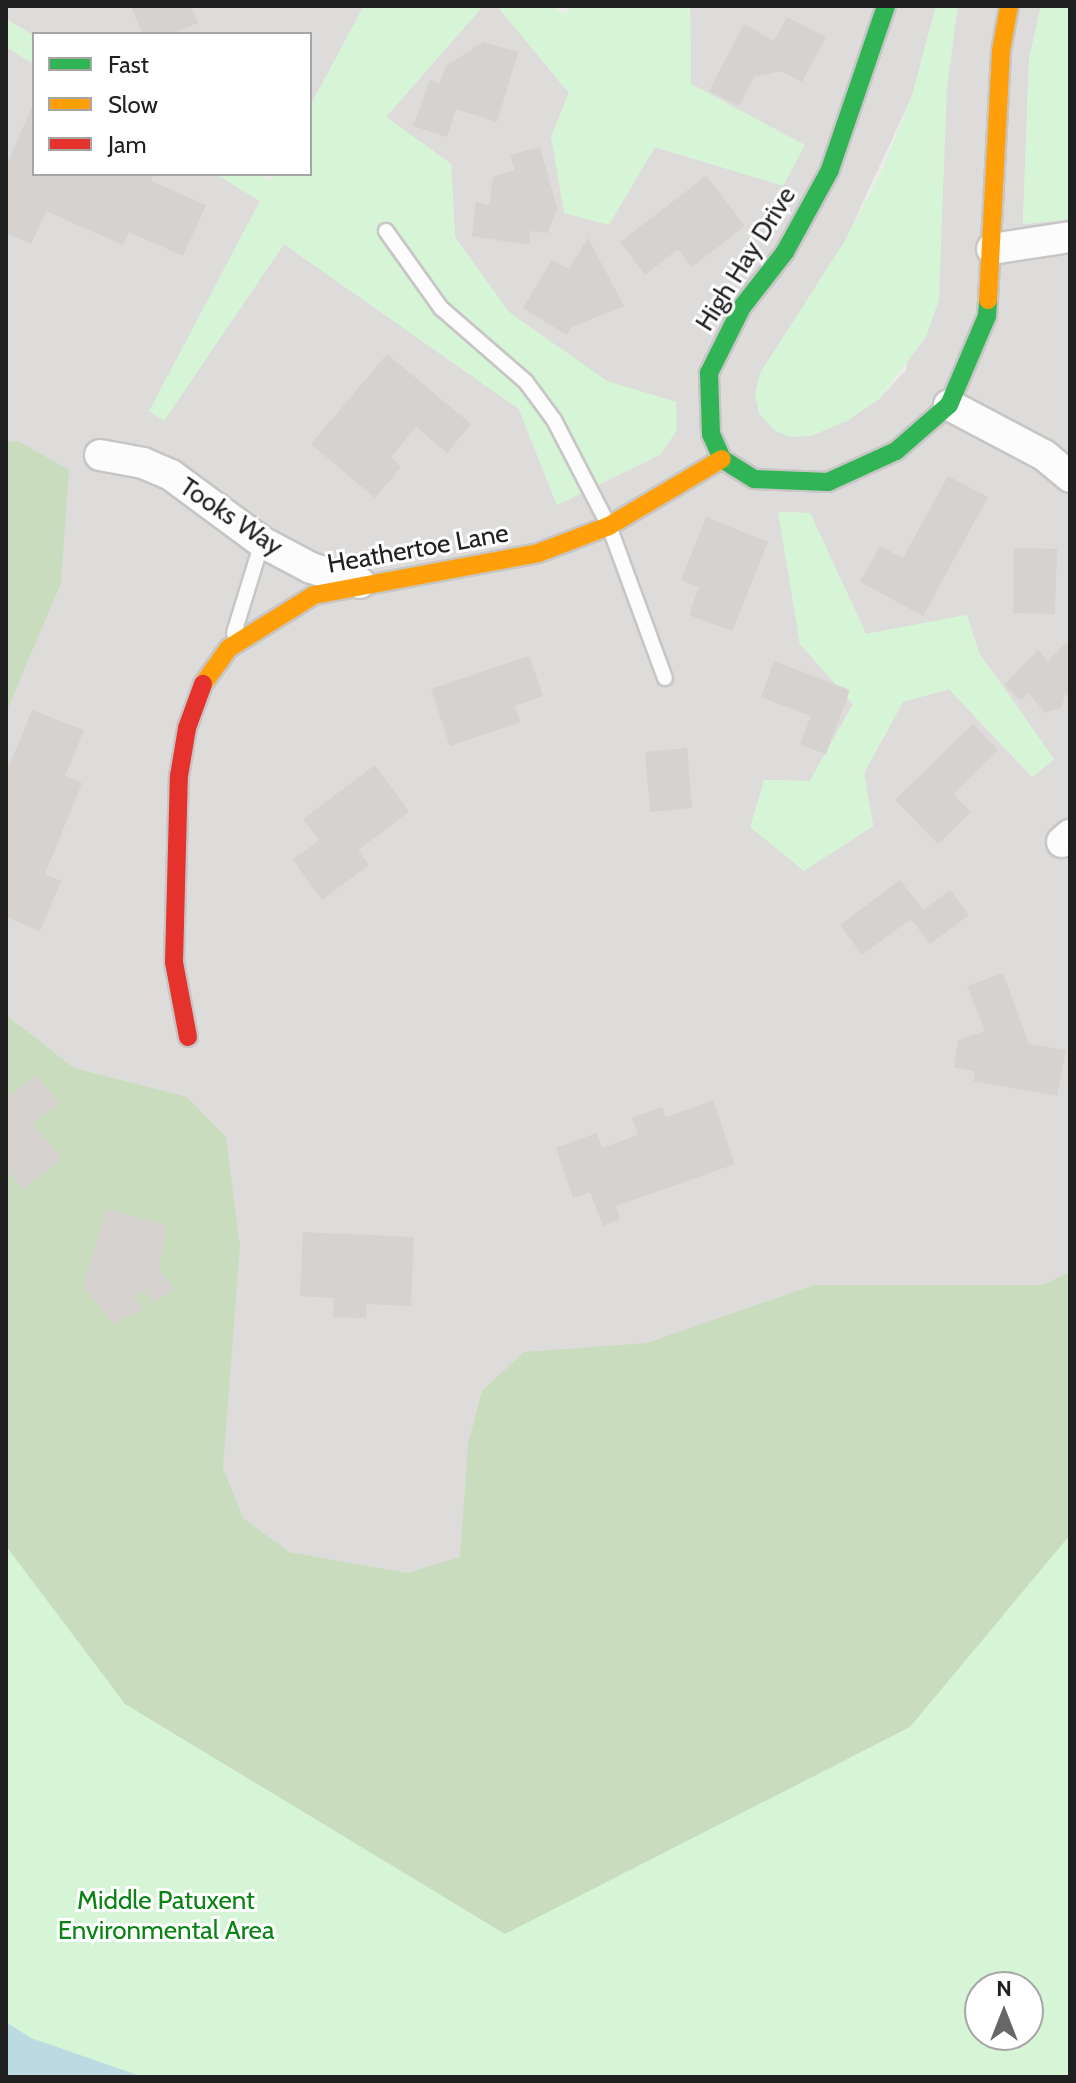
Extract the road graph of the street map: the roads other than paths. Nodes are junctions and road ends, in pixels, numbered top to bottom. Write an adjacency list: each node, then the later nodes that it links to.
1 (886, 6): 8 (street, High Hay Drive)
2 (1009, 6): 5 (street)
3 (386, 231): 10 (lane)
4 (1070, 237): 5 (street)
5 (992, 249): 6 (street)
6 (949, 405): 8 (street); 9 (street)
7 (100, 455): 11 (street, Tooks Way)
8 (722, 459): 10 (street, Heathertoe Lane)
9 (1070, 477)
10 (609, 526): 12 (street, Heathertoe Lane); 14 (lane)
11 (262, 542): 12 (street, Tooks Way); 13 (lane)
12 (362, 583): 13 (street, Heathertoe Lane)
13 (229, 648): 15 (street, Heathertoe Lane)
14 (665, 678)
15 (188, 1037)

